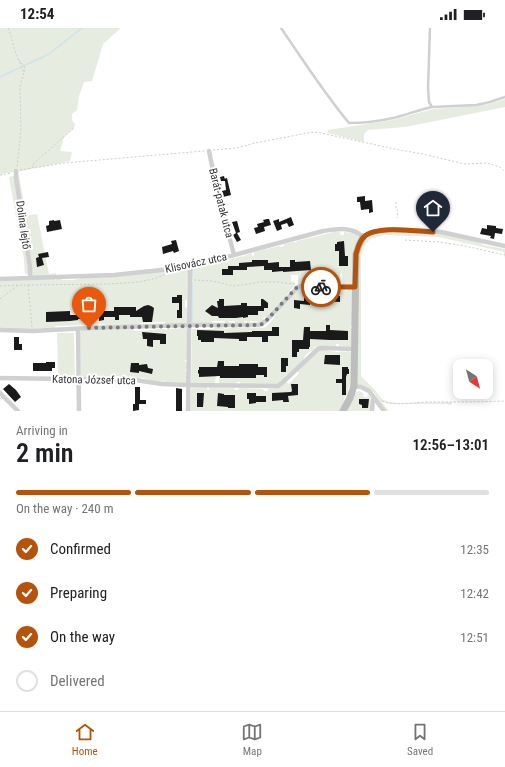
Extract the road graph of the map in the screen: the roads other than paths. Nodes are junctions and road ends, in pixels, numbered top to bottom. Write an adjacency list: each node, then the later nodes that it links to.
1 (281, 28): 4 (lane)
2 (430, 28): 4 (lane)
3 (505, 97): 4 (lane)
4 (432, 106)
5 (208, 151): 9 (street, Barát-patak utca)
6 (16, 171): 11 (street, Dolina lejtő)
7 (363, 237): 8 (street); 9 (street, Klisovácz utca); 13 (street)
8 (505, 246)
9 (234, 255): 10 (street, Klisovácz utca)
10 (190, 267): 11 (street, Klisovácz utca); 14 (street)
11 (28, 278): 12 (street, Klisovácz utca)
12 (0, 279)
13 (355, 287): 14 (street); 17 (street)
14 (190, 326): 15 (street); 20 (street)
15 (78, 328): 16 (street); 19 (street)
16 (0, 330)
17 (354, 349): 20 (street, Katona József utca); 21 (street)
18 (0, 378): 19 (street, Katona József utca)
19 (79, 379): 20 (street, Katona József utca); 25 (street)
20 (188, 385): 26 (street)
21 (354, 386): 23 (street); 27 (street)
22 (0, 393): 24 (street)
23 (373, 396): 28 (street); 29 (street)
24 (18, 411)
25 (79, 411)
26 (188, 411)
27 (342, 411)
28 (372, 411)
29 (384, 411)

